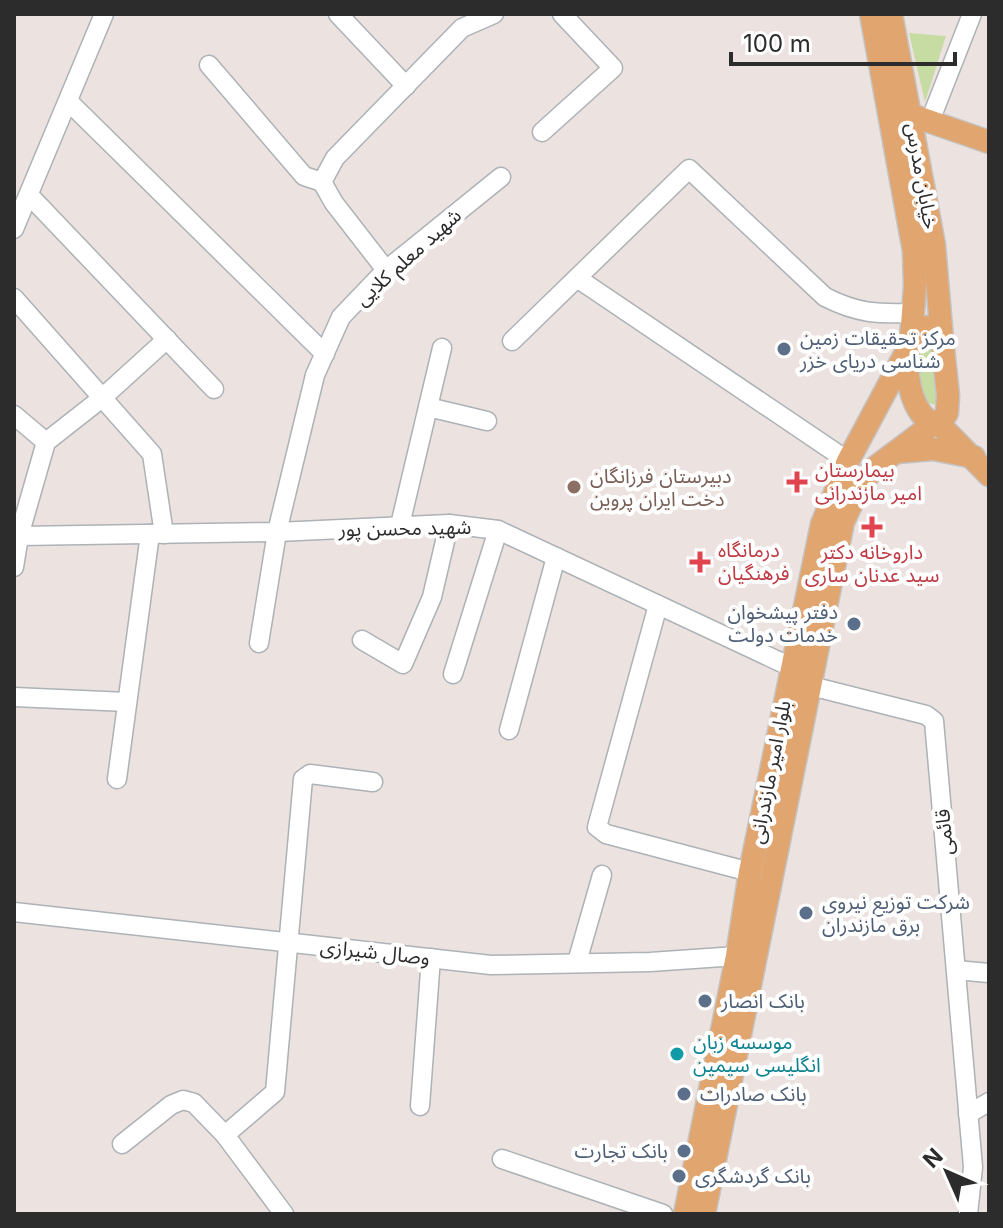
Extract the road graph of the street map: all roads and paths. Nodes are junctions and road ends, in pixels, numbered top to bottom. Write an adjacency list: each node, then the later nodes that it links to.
1 (104, 14): 10 (street)
2 (338, 14): 9 (street)
3 (494, 14): 9 (street)
4 (562, 14): 12 (street)
5 (871, 14): 21 (main road, خیابان مدرس)
6 (891, 14): 11 (main road, خیابان مدرس)
7 (972, 14): 11 (street)
8 (209, 65): 15 (street)
9 (406, 86): 15 (street)
10 (69, 102): 16 (street); 27 (street)
11 (920, 118): 13 (main road); 23 (main road, خیابان مدرس)
12 (542, 132)
13 (989, 142)
14 (501, 177): 18 (street, شهید معلم کلایی)
15 (322, 182): 18 (street)
16 (29, 195): 17 (street); 22 (street)
17 (14, 229)
18 (386, 270): 27 (street, شهید معلم کلایی)
19 (577, 278): 21 (street); 24 (street); 38 (street)
20 (14, 298): 29 (street)
21 (914, 313): 25 (main road, خیابان مدرس)
22 (167, 339): 28 (street); 29 (street)
23 (942, 339): 25 (main road); 33 (main road, خیابان مدرس)
24 (512, 341)
25 (910, 342): 33 (main road); 34 (main road, بلوار امیر مازندرانی)
26 (442, 348): 30 (street)
27 (325, 354): 43 (street, شهید معلم کلایی)
28 (214, 389)
29 (102, 398): 35 (street); 44 (street)
30 (428, 407): 32 (street); 41 (street)
31 (14, 415): 35 (street)
32 (487, 421)
33 (936, 424): 36 (main road, بلوار امیر مازندرانی); 37 (main road)
34 (861, 439): 36 (main road); 38 (main road, بلوار امیر مازندرانی)
35 (46, 442): 45 (street)
36 (889, 457): 37 (main road); 53 (main road, بلوار امیر مازندرانی)
37 (974, 457): 39 (main road)
38 (848, 461): 51 (main road, بلوار امیر مازندرانی)
39 (989, 475)
40 (449, 524): 41 (street, شهید محسن پور); 42 (street, شهید محسن پور); 49 (street)
41 (400, 525): 43 (street, شهید محسن پور)
42 (498, 530): 46 (street, شهید محسن پور); 52 (street)
43 (277, 532): 44 (street, شهید محسن پور); 50 (street, شهید معلم کلایی)
44 (157, 534): 45 (street, شهید محسن پور); 55 (street)
45 (16, 535): 47 (street)
46 (556, 557): 48 (street, شهید محسن پور); 56 (street)
47 (14, 567)
48 (658, 605): 51 (street, شهید محسن پور); 59 (street)
49 (362, 640)
50 (259, 643)
51 (791, 667): 59 (main road, بلوار امیر مازندرانی)
52 (453, 674)
53 (811, 686): 66 (street, قائمی); 77 (main road, بلوار امیر مازندرانی)
54 (14, 697): 55 (street)
55 (127, 702): 57 (street)
56 (509, 730)
57 (117, 779)
58 (373, 782): 62 (street)
59 (750, 872): 63 (main road, بلوار امیر مازندرانی)
60 (602, 875): 65 (street)
61 (14, 912): 62 (street, وصال شیرازی)
62 (290, 943): 64 (street, وصال شیرازی); 71 (street)
63 (737, 956): 65 (street, وصال شیرازی); 76 (main road, بلوار امیر مازندرانی)
64 (431, 958): 65 (street, وصال شیرازی); 69 (street)
65 (577, 962)
66 (956, 970): 67 (street); 70 (street, قائمی)
67 (989, 973)
68 (989, 1102): 70 (street)
69 (420, 1106)
70 (968, 1114): 78 (street, قائمی)
71 (225, 1135): 72 (street); 74 (street)
72 (122, 1144)
73 (502, 1159): 75 (street)
74 (284, 1214)
75 (663, 1214)
76 (685, 1214)
77 (704, 1214)
78 (968, 1214)

